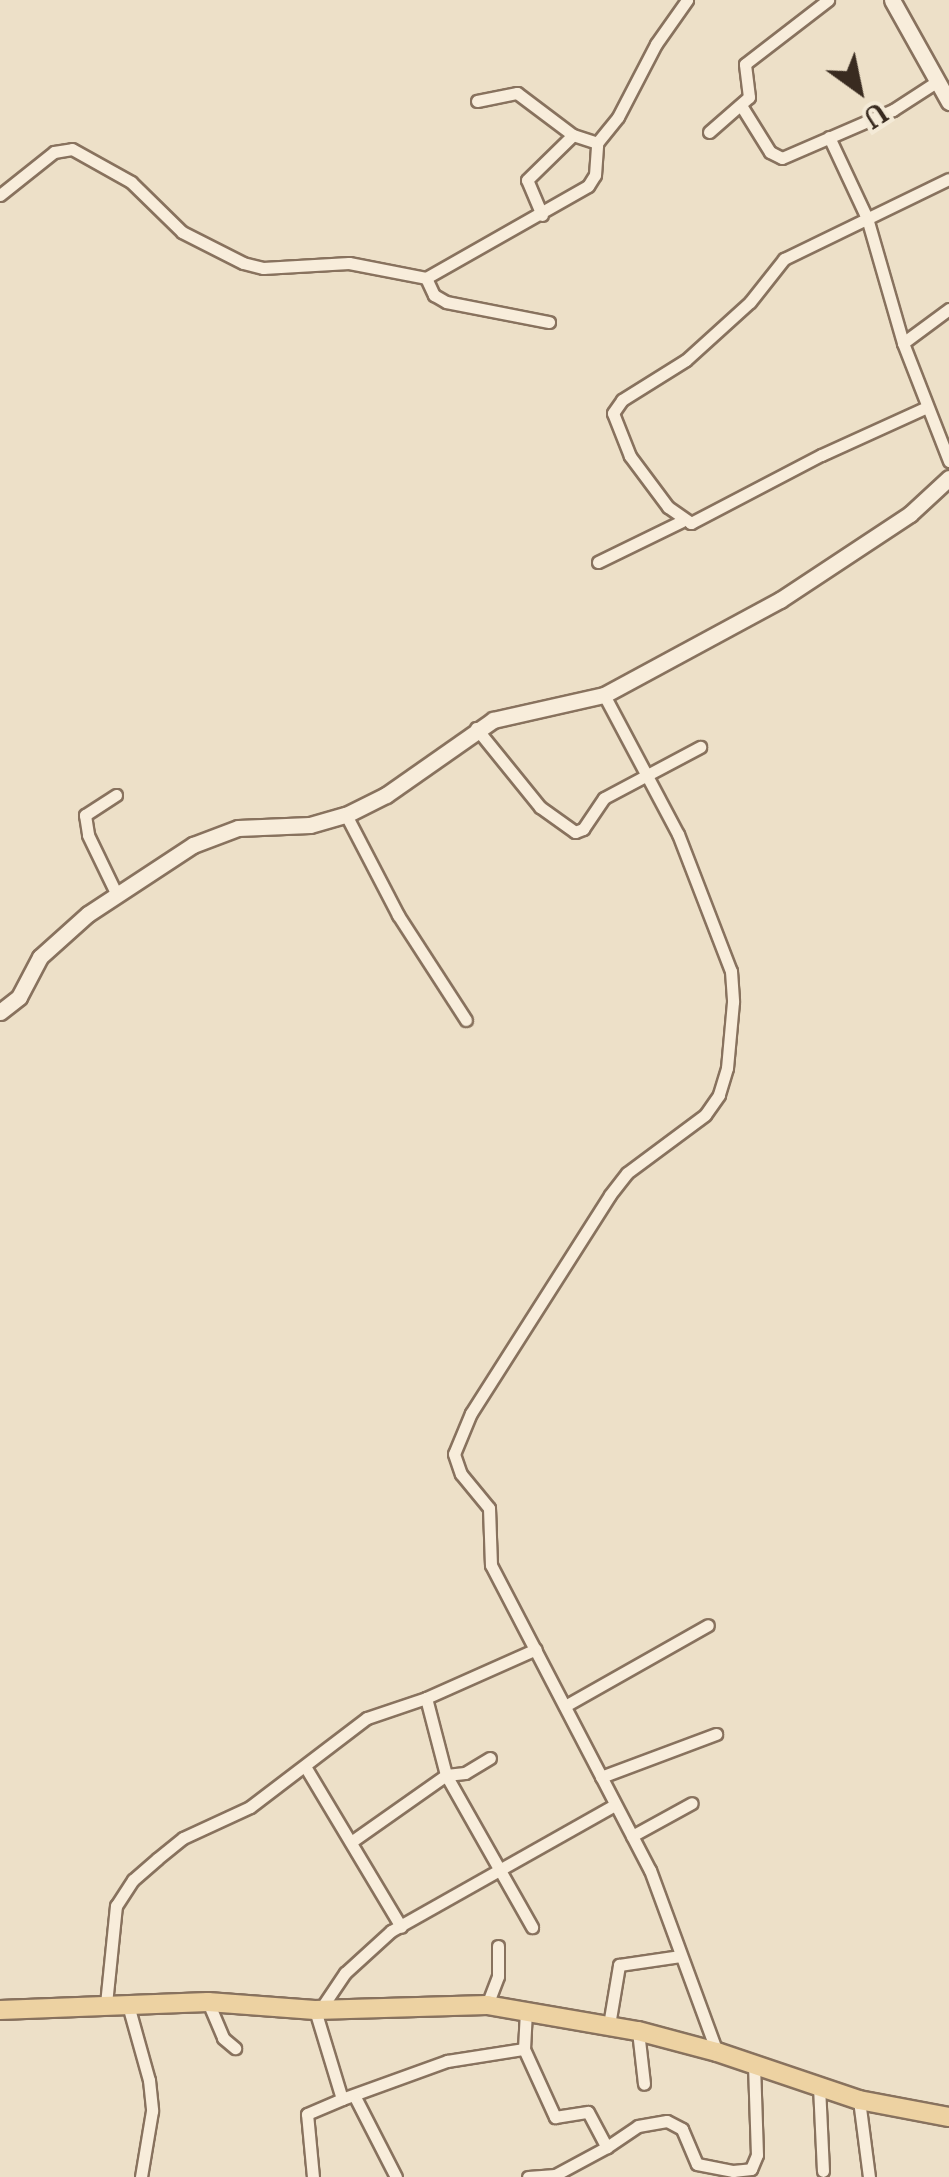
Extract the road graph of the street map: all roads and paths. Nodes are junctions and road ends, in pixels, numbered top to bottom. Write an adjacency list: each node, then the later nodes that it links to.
1 (687, 0): 11 (street)
2 (828, 0): 7 (street)
3 (892, 0): 4 (street)
4 (938, 81): 6 (street); 10 (street)
5 (477, 101): 9 (street)
6 (949, 102)
7 (742, 107): 8 (street); 10 (street)
8 (709, 132)
9 (573, 135): 11 (street); 14 (street)
10 (829, 137): 15 (street)
11 (596, 144): 14 (street)
12 (949, 179): 15 (street)
13 (0, 195): 16 (street)
14 (542, 215): 16 (street)
15 (867, 218): 19 (street); 23 (street)
16 (426, 278): 18 (street)
17 (949, 309): 19 (street)
18 (550, 322)
19 (903, 343): 20 (street)
20 (927, 407): 21 (street); 23 (street)
21 (949, 461)
22 (949, 478): 25 (street)
23 (682, 520): 24 (street)
24 (598, 562)
25 (604, 695): 26 (street); 28 (street)
26 (476, 728): 28 (street); 30 (street)
27 (700, 747): 28 (street)
28 (650, 775): 35 (street)
29 (116, 795): 31 (street)
30 (346, 815): 31 (street); 33 (street)
31 (116, 893): 32 (street)
32 (0, 1012)
33 (466, 1020)
34 (708, 1625): 37 (street)
35 (536, 1649): 36 (street); 37 (street)
36 (426, 1698): 40 (street); 41 (street)
37 (564, 1706): 42 (street)
38 (716, 1734): 42 (street)
39 (490, 1758): 41 (street)
40 (306, 1768): 46 (street); 53 (street)
41 (446, 1775): 46 (street); 47 (street)
42 (601, 1778): 44 (street)
43 (692, 1802): 45 (street)
44 (615, 1805): 45 (street); 47 (street)
45 (632, 1836): 51 (street)
46 (352, 1842): 49 (street)
47 (500, 1872): 48 (street); 49 (street)
48 (532, 1927)
49 (401, 1928): 57 (street)
50 (498, 1946): 55 (street)
51 (680, 1956): 59 (street); 63 (street)
52 (208, 2002): 54 (main road); 57 (main road); 61 (street)
53 (106, 2004): 54 (main road); 56 (main road)
54 (128, 2005): 73 (street)
55 (487, 2005): 57 (main road); 58 (main road)
56 (0, 2010)
57 (318, 2010): 68 (street)
58 (526, 2014): 59 (main road); 62 (street)
59 (608, 2025): 60 (main road)
60 (638, 2032): 63 (main road); 65 (street)
61 (236, 2048)
62 (524, 2049): 67 (street); 71 (street)
63 (717, 2052): 64 (main road)
64 (754, 2066): 66 (main road); 71 (street)
65 (644, 2084)
66 (819, 2086): 69 (main road); 72 (street)
67 (356, 2097): 68 (street); 75 (street)
68 (342, 2100): 74 (street)
69 (859, 2100): 70 (main road); 77 (street)
70 (949, 2117)
71 (608, 2147): 76 (street)
72 (823, 2171)
73 (141, 2177)
74 (313, 2177)
75 (396, 2177)
76 (528, 2177)
77 (869, 2177)

